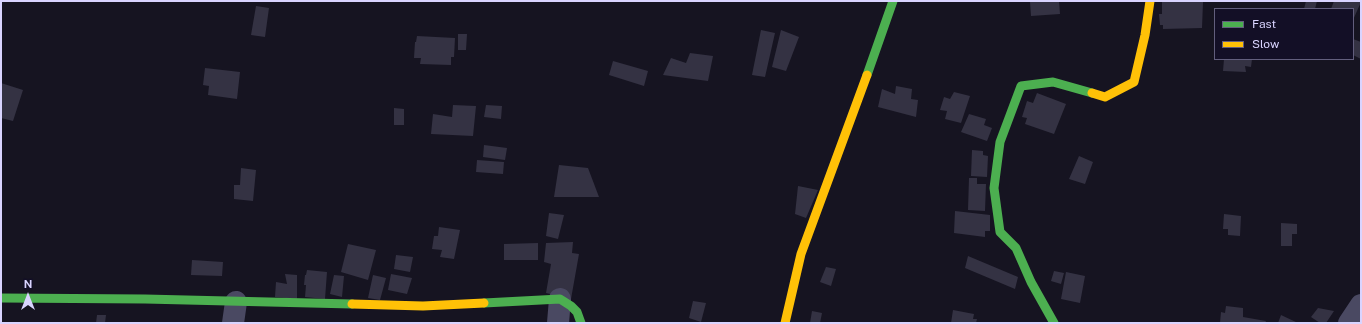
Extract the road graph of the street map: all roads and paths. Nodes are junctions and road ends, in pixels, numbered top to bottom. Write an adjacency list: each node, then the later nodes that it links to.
1 (893, 1): 9 (street)
2 (1150, 1): 10 (street)
3 (1, 298): 6 (street)
4 (560, 300): 6 (street); 7 (street); 8 (street)
5 (1361, 305): 11 (street)
6 (234, 313)
7 (558, 323)
8 (582, 323)
9 (785, 323)
10 (1054, 323)
11 (1349, 323)

